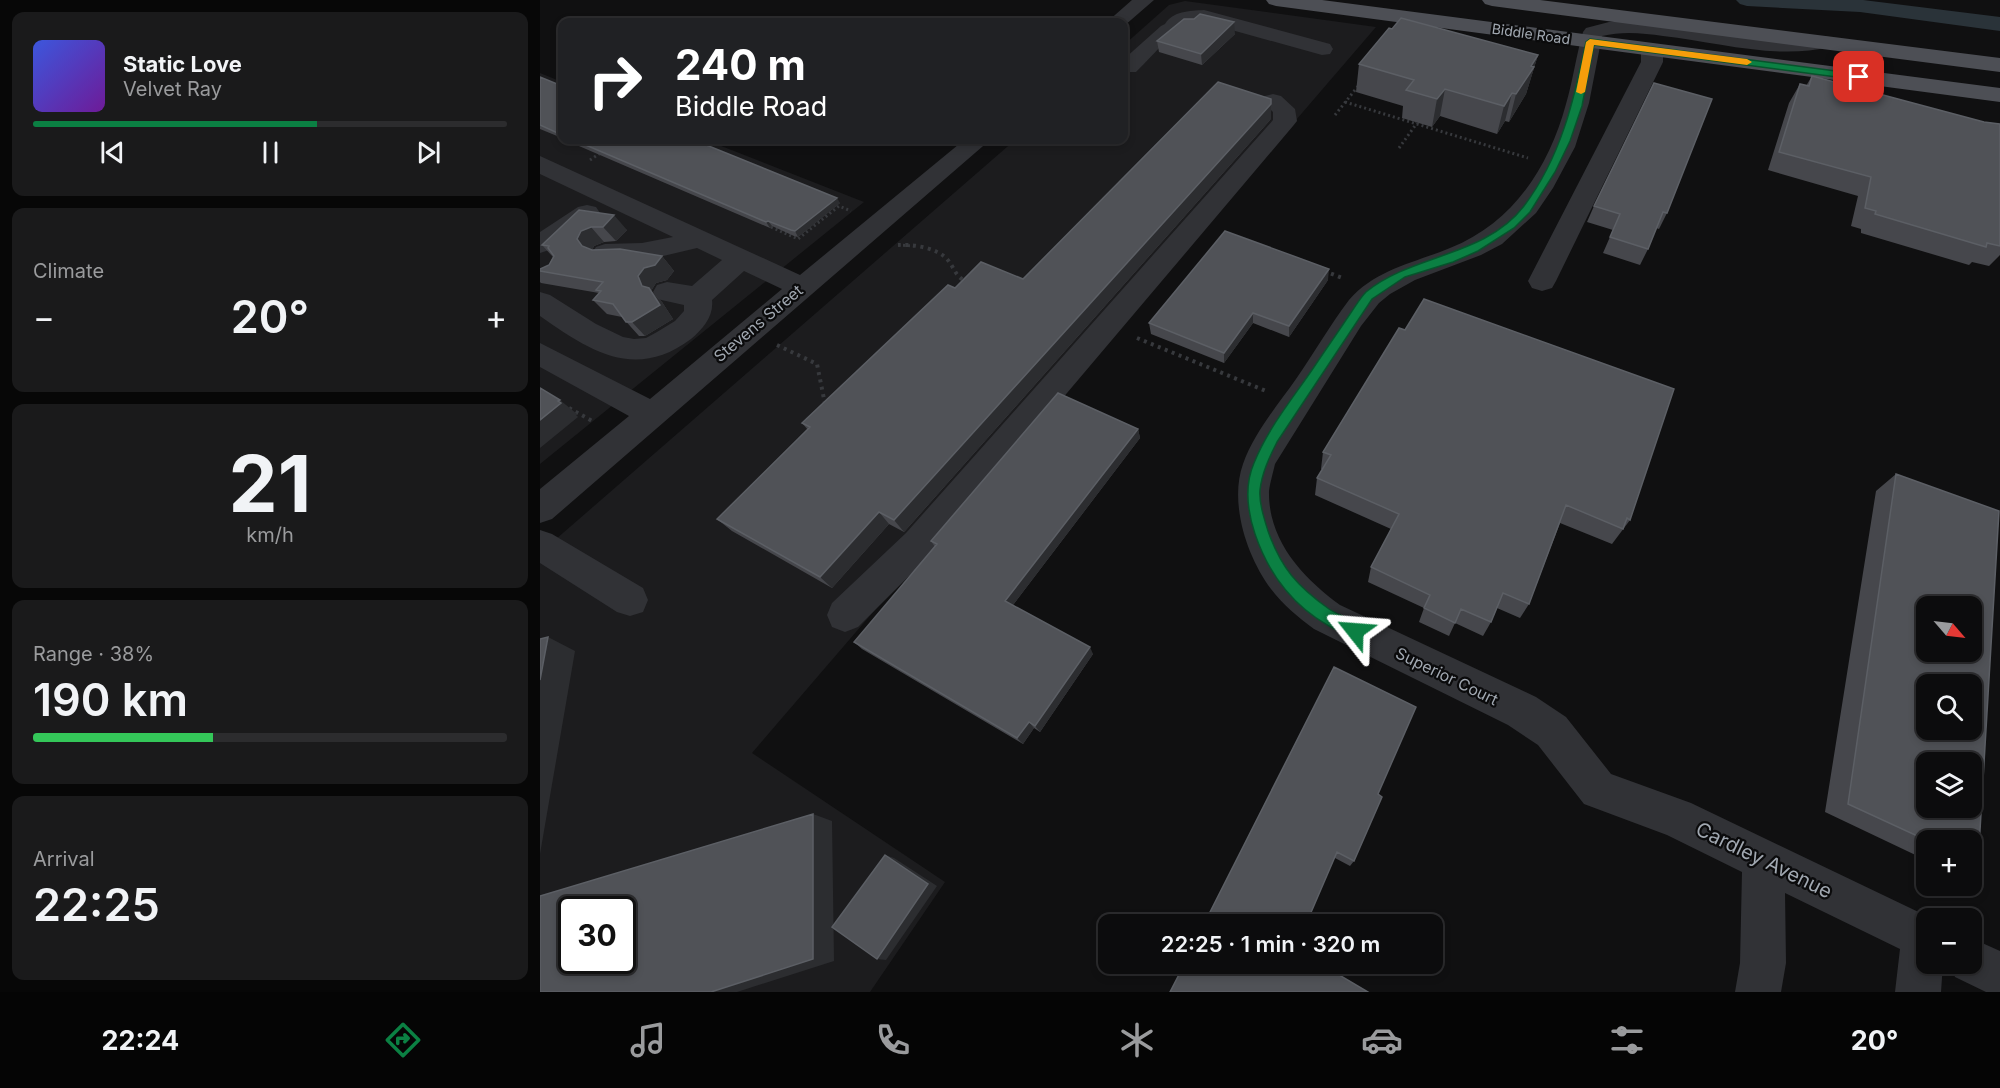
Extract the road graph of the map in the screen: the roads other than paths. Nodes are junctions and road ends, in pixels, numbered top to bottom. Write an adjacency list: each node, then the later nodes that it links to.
1 (1144, 0): 4 (street)
2 (1276, 0): 5 (main road, Biddle Road)
3 (1492, 0): 6 (main road, Biddle Road)
4 (1122, 18)
5 (1590, 42): 6 (street); 8 (main road, Biddle Road); 31 (street, Superior Court)
6 (1822, 42): 9 (main road, Biddle Road)
7 (1322, 49): 10 (street)
8 (1652, 50): 11 (main road, Biddle Road); 20 (street)
9 (2000, 65)
10 (1128, 67)
11 (2000, 95)
12 (1273, 101): 30 (street)
13 (973, 144): 21 (street, Stevens Street)
14 (540, 164): 15 (street)
15 (611, 197): 16 (street); 17 (street)
16 (565, 236)
17 (698, 239): 18 (street); 19 (street)
18 (611, 247)
19 (741, 260): 21 (street); 22 (street)
20 (1542, 281)
21 (802, 287): 26 (street, Stevens Street)
22 (698, 301): 23 (street); 24 (street)
23 (540, 302)
24 (669, 307)
25 (540, 354): 26 (street)
26 (652, 414): 27 (street, Stevens Street)
27 (540, 508)
28 (540, 545): 29 (street)
29 (630, 600)
30 (845, 615)
31 (1598, 790): 32 (street, Cardley Avenue)
32 (1763, 859): 33 (street, Cardley Avenue); 37 (street)
33 (1916, 934)
34 (1982, 966): 36 (street)
35 (1920, 974): 38 (street)
36 (2000, 975)
37 (1758, 992)
38 (1918, 992)

